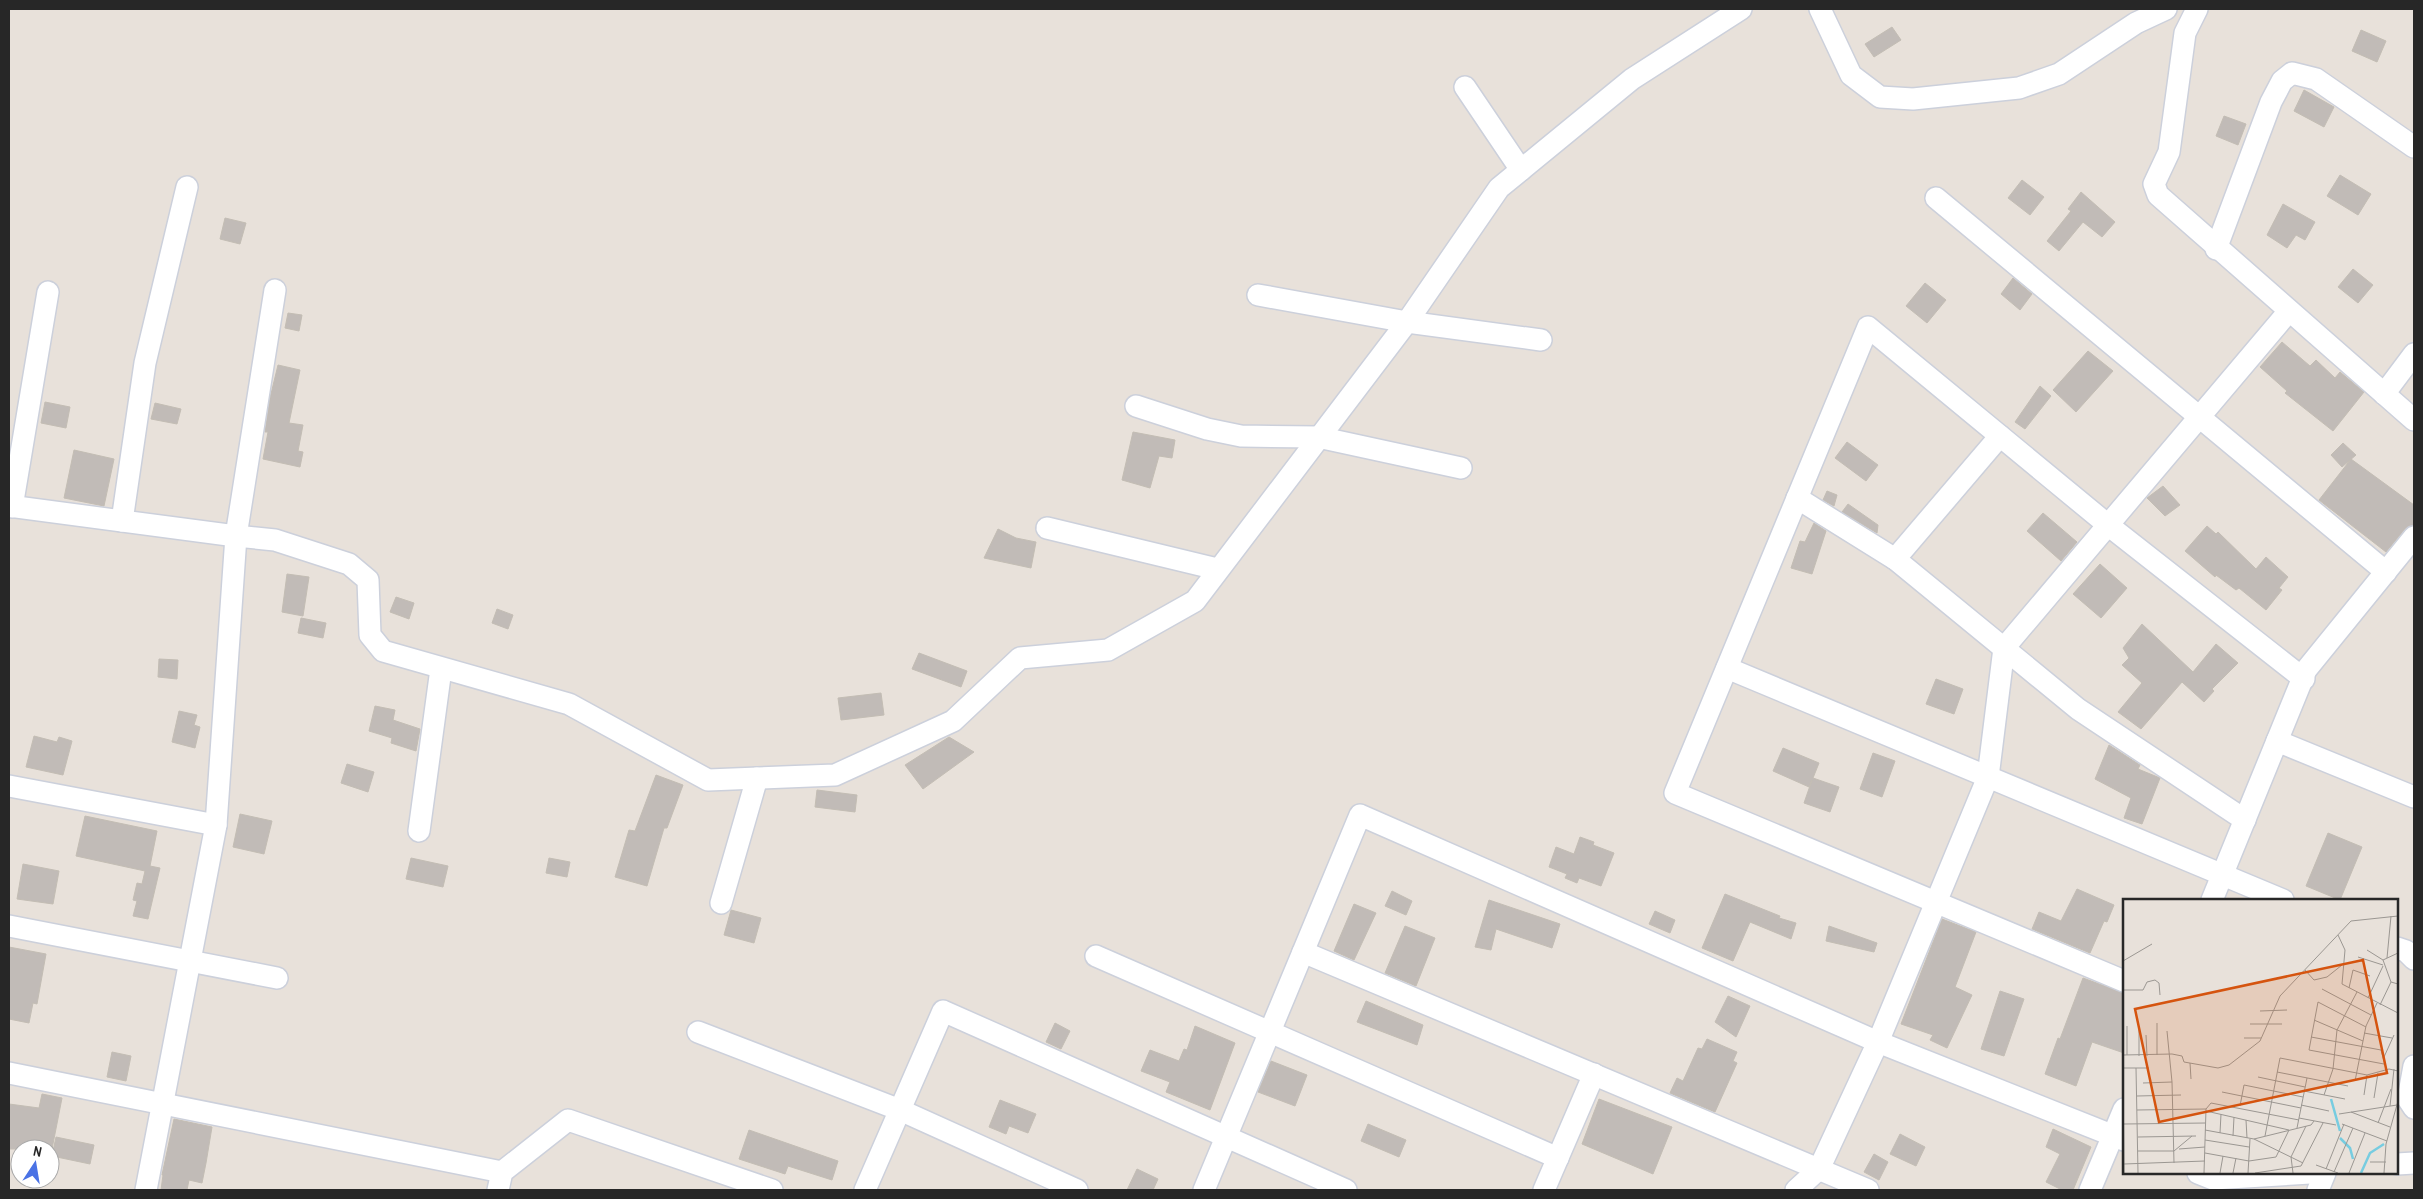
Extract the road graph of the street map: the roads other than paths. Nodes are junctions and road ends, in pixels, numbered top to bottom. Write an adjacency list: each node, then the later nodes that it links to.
1 (1741, 9): 7 (street)
2 (1820, 9): 3 (street)
3 (2166, 9)
4 (2197, 9): 10 (street)
5 (1466, 87): 7 (street)
6 (2414, 147): 10 (street)
7 (1522, 170): 15 (street)
8 (187, 187): 27 (street)
9 (1936, 198): 20 (street)
10 (2216, 249): 14 (street)
11 (275, 290): 30 (street)
12 (48, 292): 26 (street)
13 (1258, 295): 15 (street)
14 (2288, 311): 18 (street); 20 (street)
15 (1406, 322): 16 (street); 23 (street)
16 (1541, 340)
17 (2414, 354): 18 (street)
18 (2384, 394): 21 (street)
19 (1136, 406): 23 (street)
20 (2200, 416): 28 (street); 34 (street)
21 (2414, 420)
22 (2000, 436): 25 (street); 28 (street); 32 (street)
23 (1318, 437): 24 (street); 33 (street)
24 (1462, 468)
25 (1797, 498): 32 (street); 36 (street)
26 (10, 506): 27 (street)
27 (122, 521): 30 (street)
28 (2108, 525): 35 (street); 38 (street)
29 (1047, 528): 33 (street)
30 (236, 536): 37 (street); 45 (street)
31 (2414, 537): 34 (street)
32 (1895, 559): 35 (street)
33 (1217, 569): 41 (street)
34 (2386, 572): 38 (street)
35 (2004, 648): 40 (street); 44 (street)
36 (1727, 668): 40 (street); 50 (street)
37 (441, 669): 41 (street); 46 (street)
38 (2304, 679): 39 (street)
39 (2277, 741): 43 (street); 44 (street)
40 (1988, 777): 47 (street); 50 (street)
41 (756, 778): 51 (street)
42 (9, 786): 45 (street)
43 (2414, 797)
44 (2245, 820): 47 (street)
45 (216, 825): 57 (street)
46 (418, 831)
47 (2222, 875): 48 (street); 49 (street)
48 (2212, 899)
49 (2281, 899)
50 (1936, 902): 59 (street); 62 (street)
51 (721, 903)
52 (9, 926): 57 (street)
53 (2398, 948): 56 (street)
54 (1303, 952): 61 (street); 62 (street); 65 (street)
55 (1096, 956): 61 (street)
56 (2414, 960)
57 (190, 961): 58 (street); 67 (street)
58 (277, 978)
59 (2123, 981)
60 (698, 1032): 68 (street)
61 (1270, 1032): 70 (street); 72 (street)
62 (1878, 1042): 71 (street); 75 (street)
63 (2414, 1066): 66 (street)
64 (9, 1073): 67 (street)
65 (1594, 1074): 72 (street); 75 (street)
66 (2406, 1101)
67 (163, 1104): 78 (street); 80 (street)
68 (900, 1110): 70 (street); 82 (street); 83 (street)
69 (2123, 1115): 71 (street)
70 (1226, 1137): 84 (street); 85 (street)
71 (2119, 1138): 89 (street)
72 (1558, 1158): 86 (street)
73 (2414, 1163): 74 (street)
74 (2398, 1164)
75 (1819, 1169): 87 (street); 88 (street)
76 (2297, 1174): 79 (street)
77 (2324, 1174): 90 (street)
78 (500, 1181): 81 (street)
79 (2207, 1181)
80 (146, 1190)
81 (772, 1190)
82 (865, 1190)
83 (1077, 1190)
84 (1204, 1190)
85 (1346, 1190)
86 (1544, 1190)
87 (1796, 1190)
88 (1868, 1190)
89 (2090, 1190)
90 (2318, 1190)

